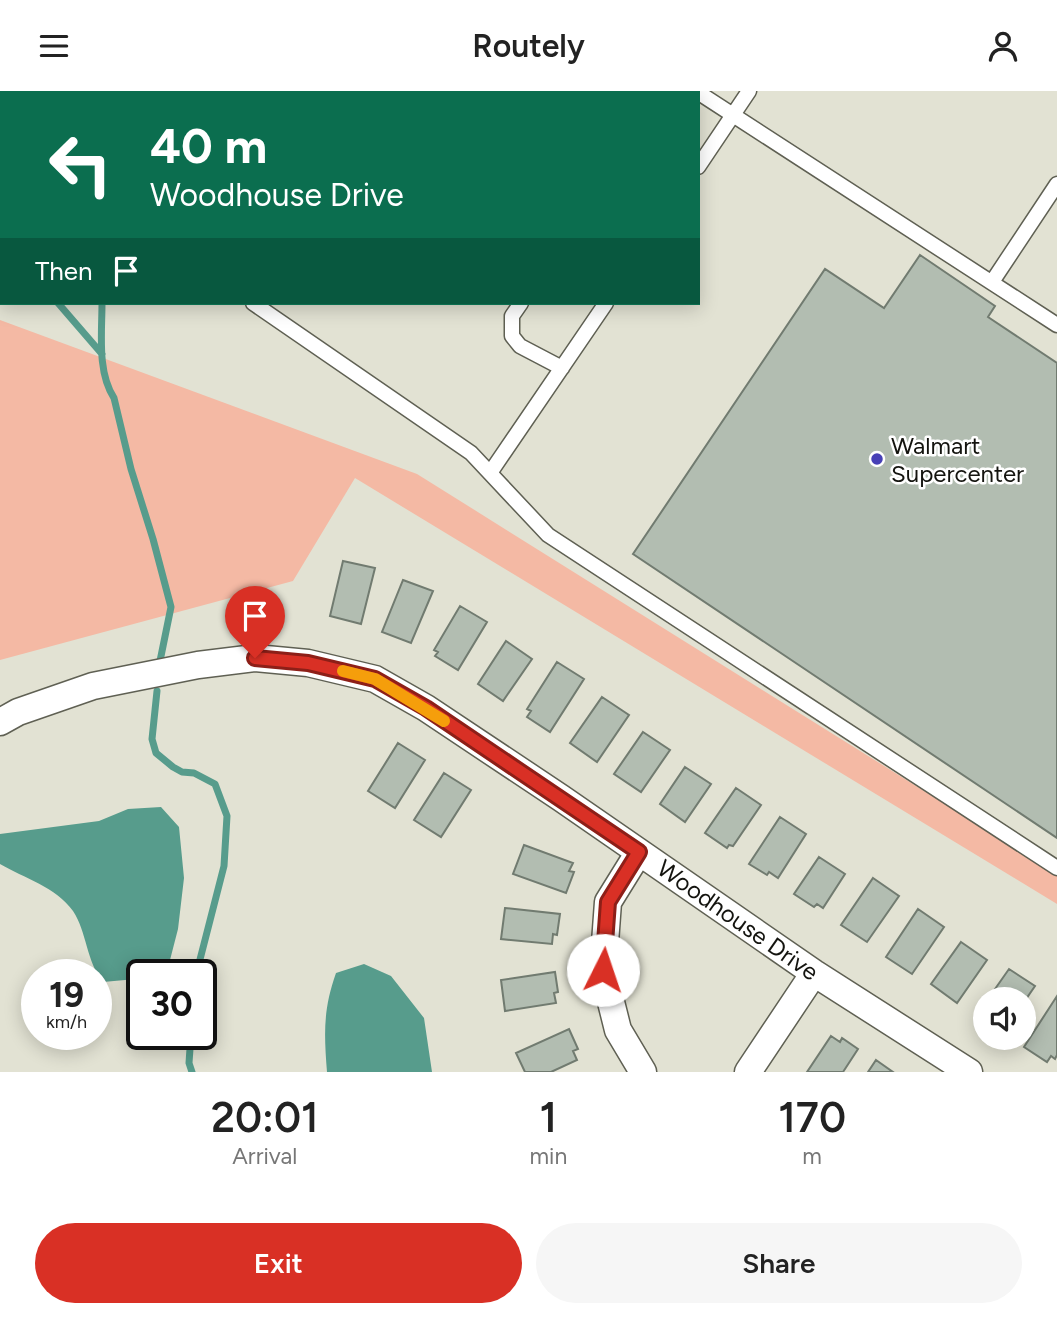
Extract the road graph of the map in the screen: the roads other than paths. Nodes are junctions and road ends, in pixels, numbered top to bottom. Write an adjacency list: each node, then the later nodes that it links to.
1 (749, 91): 3 (lane)
2 (700, 94): 3 (lane)
3 (733, 115): 4 (lane); 6 (lane)
4 (700, 164)
5 (1057, 184): 6 (lane)
6 (992, 282): 10 (lane)
7 (256, 305): 12 (lane)
8 (520, 305): 11 (lane)
9 (605, 305): 11 (lane)
10 (1057, 324)
11 (562, 368): 12 (lane)
12 (491, 473): 15 (lane)
13 (0, 722): 14 (street, Woodhouse Drive)
14 (639, 852): 16 (street, Woodhouse Drive); 17 (street)
15 (1057, 868)
16 (814, 973): 18 (street); 19 (street, Woodhouse Drive)
17 (643, 1072)
18 (748, 1072)
19 (970, 1072)

